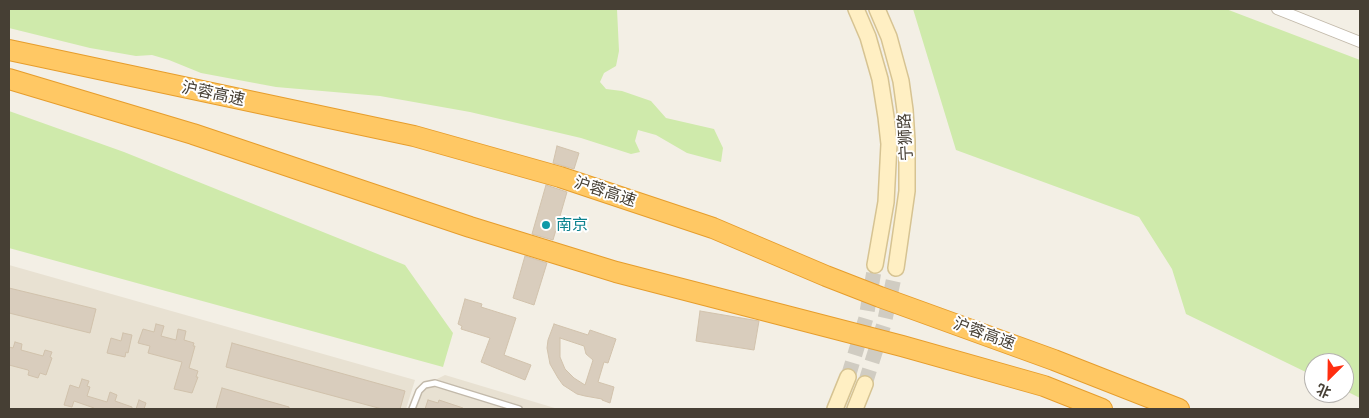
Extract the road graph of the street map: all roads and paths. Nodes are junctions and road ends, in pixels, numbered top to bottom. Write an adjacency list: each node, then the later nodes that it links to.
1 (856, 9): 7 (main road, 宁狮路)
2 (877, 9): 8 (main road, 宁狮路)
3 (1277, 9): 4 (street)
4 (1360, 42)
5 (9, 50): 16 (highway, 沪蓉高速)
6 (9, 79): 15 (highway, 沪蓉高速)
7 (875, 265)
8 (896, 268)
9 (848, 377): 13 (main road)
10 (865, 384): 14 (main road)
11 (412, 409): 12 (lane)
12 (518, 409)
13 (835, 409)
14 (855, 409)
15 (1102, 409)
16 (1179, 409)

